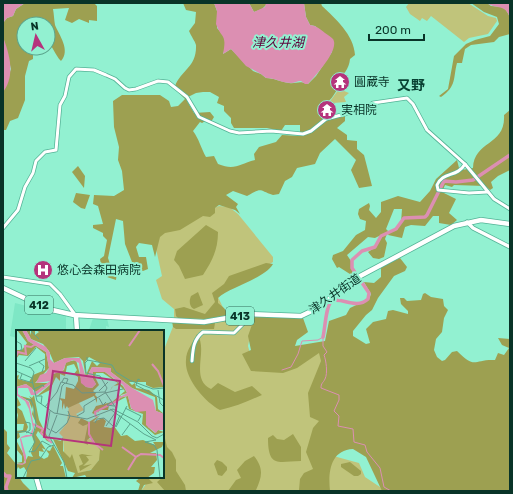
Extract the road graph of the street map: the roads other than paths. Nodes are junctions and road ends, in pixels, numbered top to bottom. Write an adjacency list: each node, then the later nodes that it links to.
1 (465, 164): 2 (street); 2 (street); 6 (street)
2 (488, 192): 3 (street)
3 (510, 209)
4 (467, 222): 5 (highway, 津久井街道 / 413); 7 (main road); 10 (highway, 津久井街道 / 413)
5 (510, 224)
6 (3, 228)
7 (510, 247)
8 (3, 277): 11 (street)
9 (3, 288): 11 (highway, 412)
10 (250, 314): 11 (highway, 津久井街道 / 413); 13 (street)
11 (76, 316): 12 (highway)
12 (77, 330)
13 (192, 361)
14 (36, 478): 15 (highway)
15 (40, 491)

